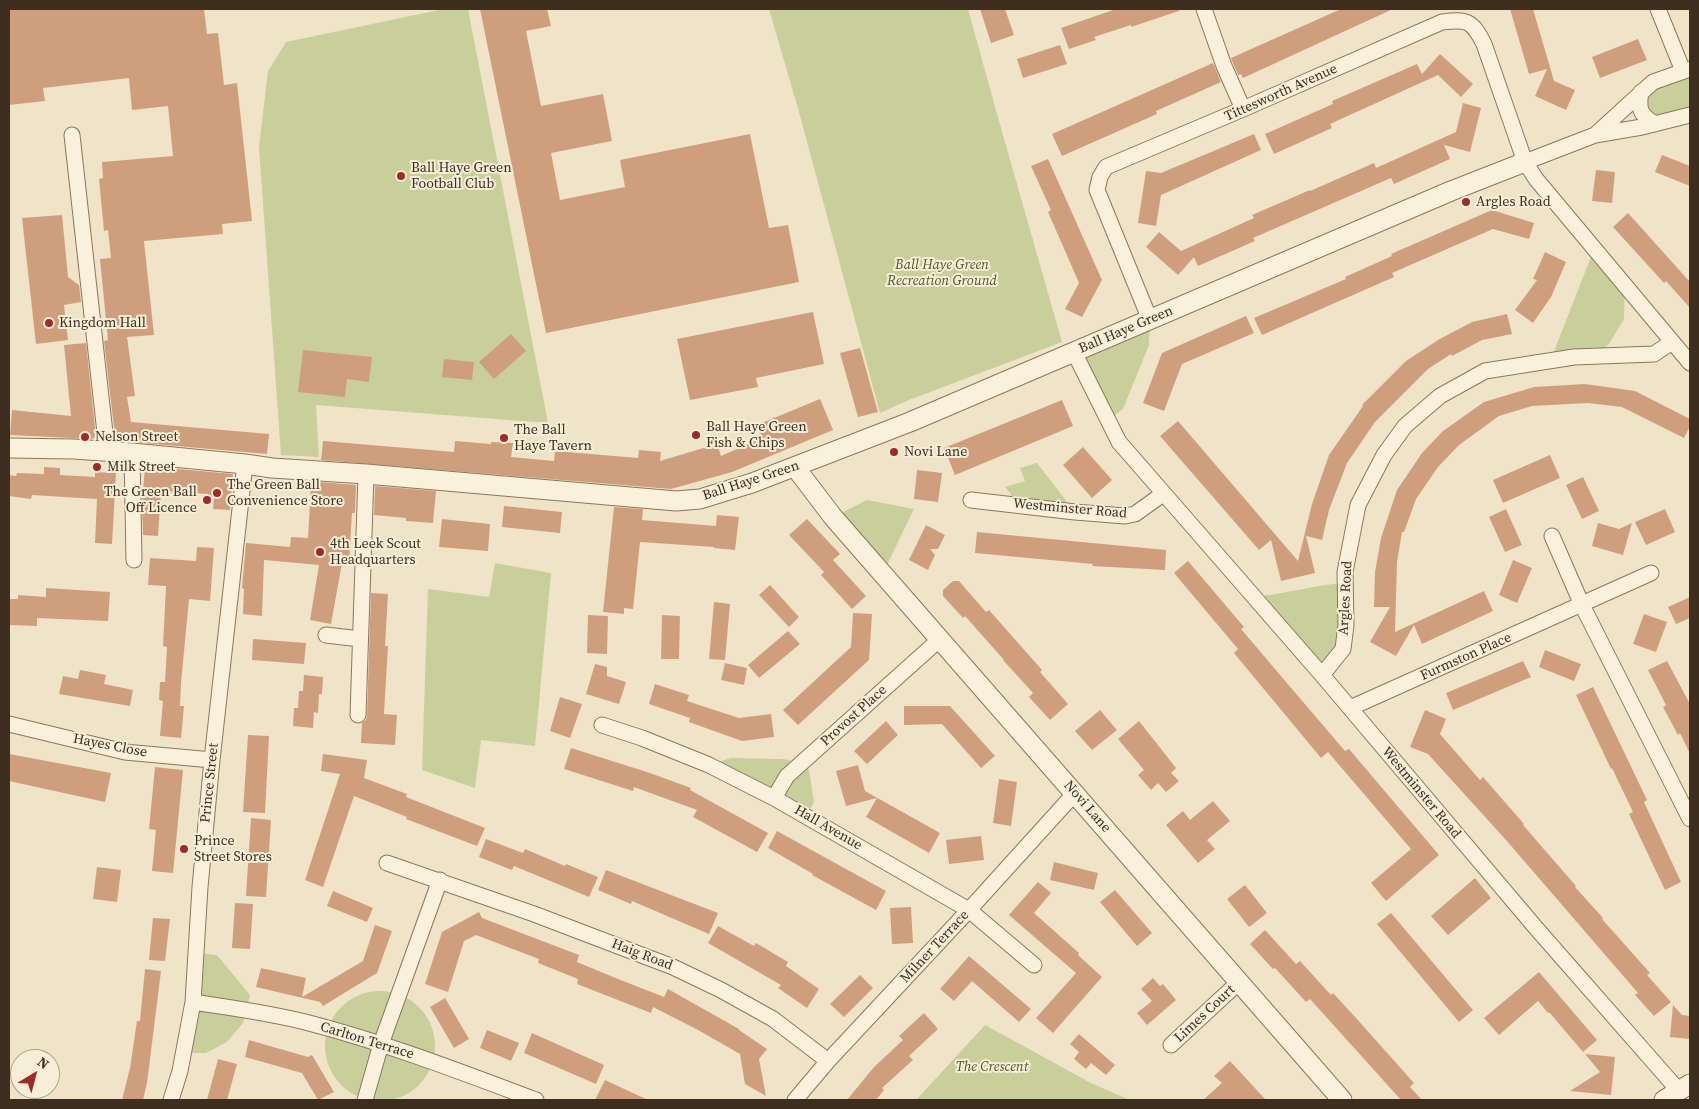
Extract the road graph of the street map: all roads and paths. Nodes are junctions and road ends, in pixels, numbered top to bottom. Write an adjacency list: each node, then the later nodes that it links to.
1 (1204, 9): 5 (street)
2 (1658, 9): 3 (street)
3 (1687, 70): 4 (street)
4 (1641, 92): 7 (street); 9 (street)
5 (1243, 109): 10 (street, Tittesworth Avenue); 11 (street, Tittesworth Avenue)
6 (1690, 115): 7 (street)
7 (1655, 124): 9 (street)
8 (72, 135): 16 (street)
9 (1595, 135): 10 (street)
10 (1525, 162): 11 (street, Ball Haye Green); 12 (street)
11 (1150, 320): 13 (street, Ball Haye Green)
12 (1672, 342): 14 (street); 30 (street, Argles Road)
13 (1074, 352): 19 (street, Ball Haye Green); 21 (street, Westminster Road)
14 (1690, 362)
15 (9, 448): 16 (street, Ball Haye Green)
16 (107, 451): 17 (street, Ball Haye Green)
17 (132, 453): 18 (street, Ball Haye Green); 24 (street)
18 (245, 464): 20 (street, Ball Haye Green); 35 (street, Prince Street)
19 (795, 467): 20 (street, Ball Haye Green); 29 (street, Novi Lane)
20 (366, 474): 28 (street)
21 (1163, 494): 22 (street, Westminster Road); 30 (street, Westminster Road)
22 (971, 500)
23 (1552, 536): 26 (street)
24 (134, 560)
25 (1651, 573): 26 (street, Furmston Place)
26 (1582, 605): 31 (street, Furmston Place); 38 (street)
27 (326, 634): 28 (street)
28 (360, 639): 32 (street)
29 (940, 639): 36 (street, Novi Lane); 37 (street, Provost Place)
30 (1322, 675): 31 (street, Westminster Road)
31 (1350, 708): 48 (street, Westminster Road)
32 (358, 715)
33 (9, 724): 35 (street, Hayes Close)
34 (602, 725): 37 (street, Hall Avenue)
35 (212, 760): 44 (street, Prince Street)
36 (1076, 793): 41 (street, Milner Terrace); 43 (street, Novi Lane)
37 (774, 798): 41 (street, Hall Avenue)
38 (1690, 819)
39 (387, 863): 40 (street, Haig Road)
40 (440, 880): 45 (street); 47 (street, Haig Road)
41 (970, 910): 42 (street, Hall Avenue); 47 (street, Milner Terrace)
42 (1034, 965)
43 (1239, 982): 46 (street, Limes Court); 53 (street, Novi Lane)
44 (193, 1002): 45 (street, Carlton Terrace); 49 (street, Prince Street)
45 (381, 1044): 50 (street); 51 (street, Carlton Terrace)
46 (1171, 1046)
47 (828, 1061): 52 (street, Milner Terrace)
48 (1678, 1092)
49 (171, 1100)
50 (365, 1100)
51 (536, 1100)
52 (795, 1100)
53 (1342, 1100)

